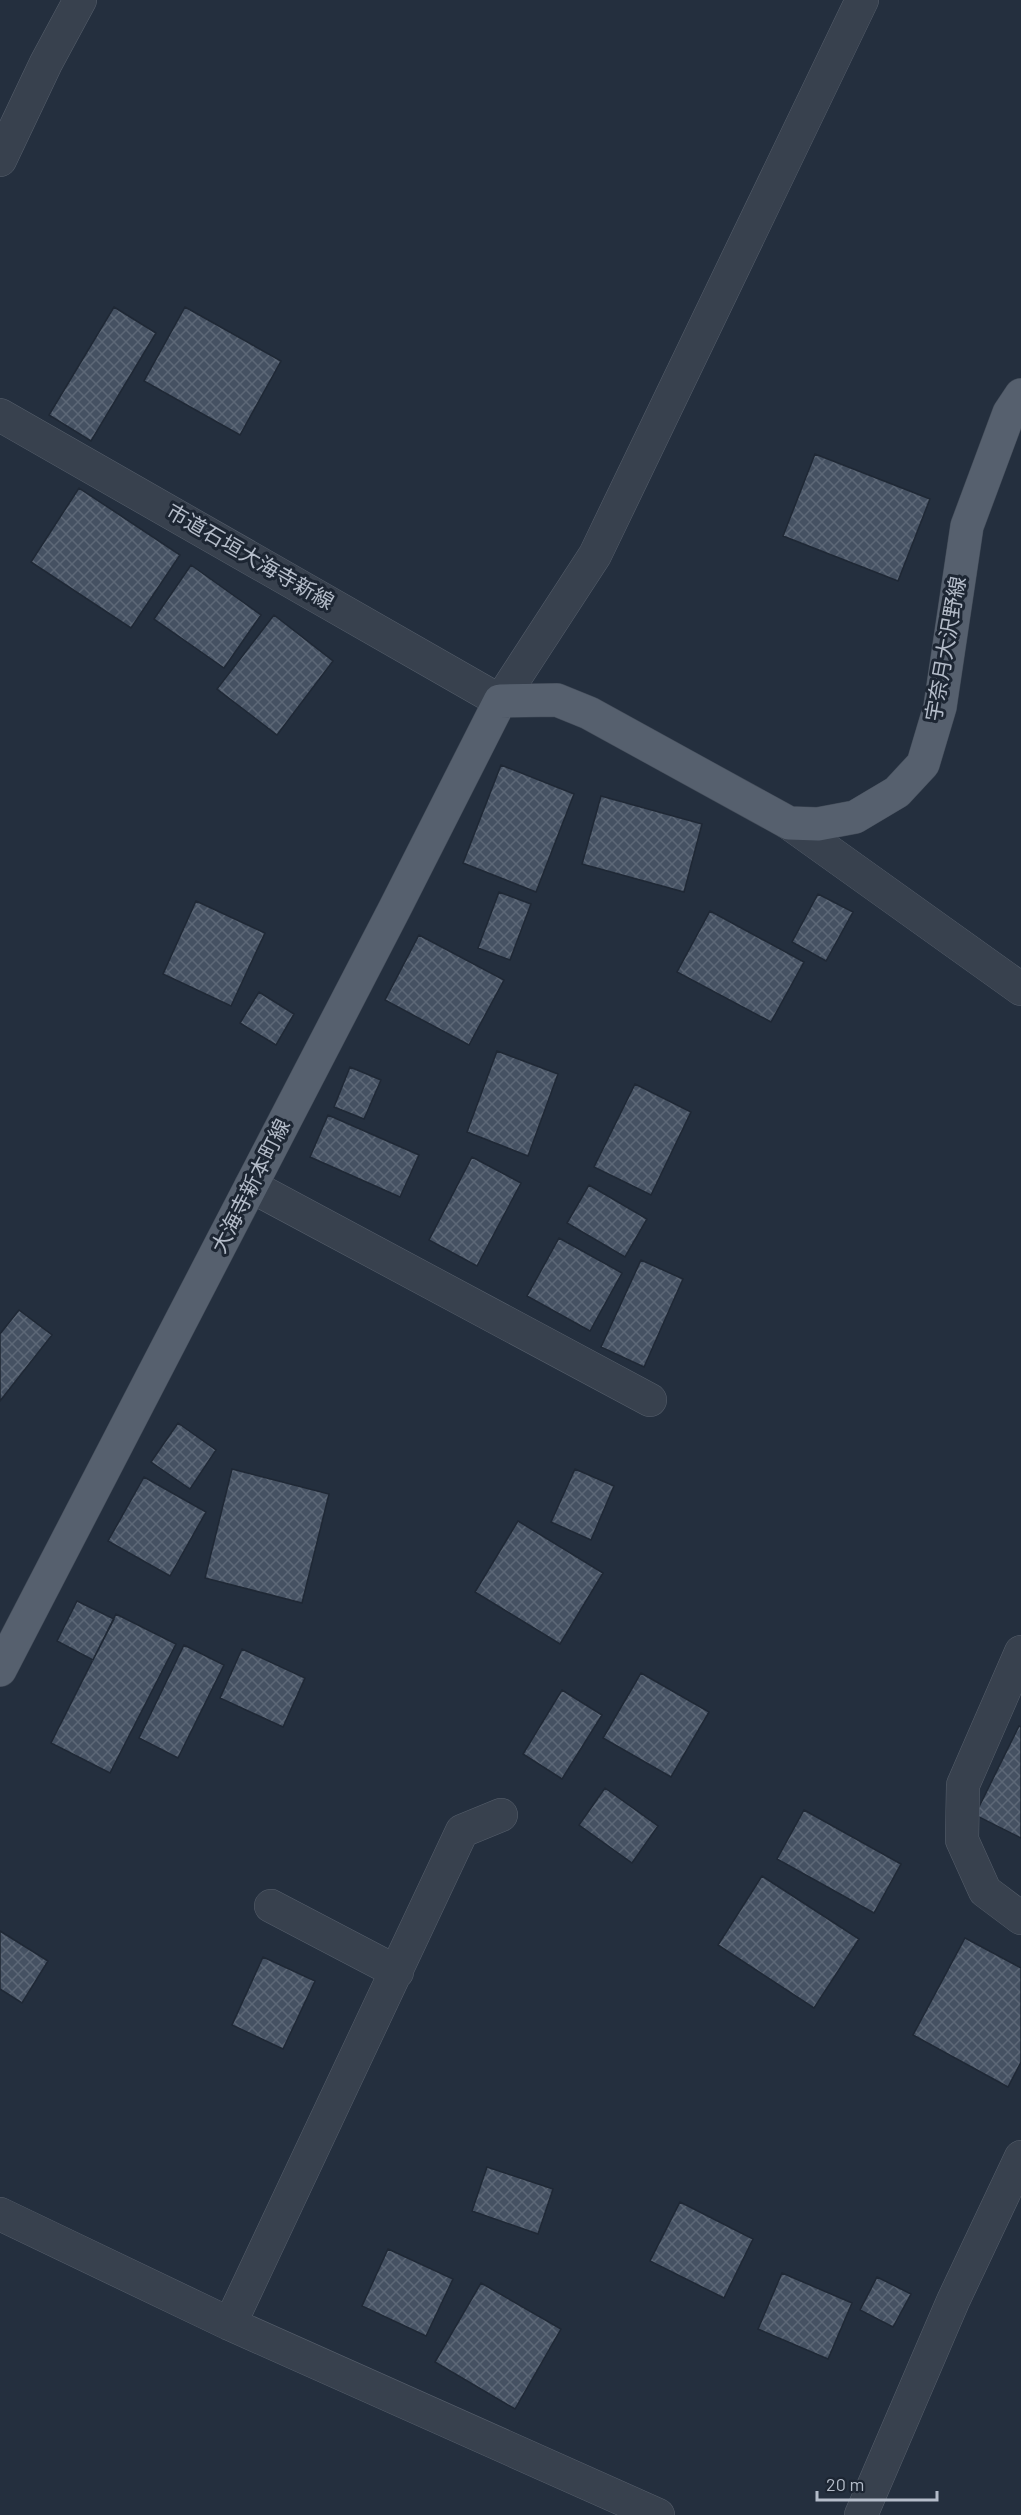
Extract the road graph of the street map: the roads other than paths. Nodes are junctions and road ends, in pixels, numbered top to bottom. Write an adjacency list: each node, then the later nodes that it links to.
1 (80, 0): 3 (street)
2 (862, 0): 6 (street)
3 (0, 160)
4 (1021, 395): 7 (main road, 宇奈月大沢野線)
5 (0, 415): 6 (street, 市道石垣大海寺新線)
6 (500, 700): 7 (main road, 宇奈月大沢野線); 9 (main road, 大海寺新本町線)
7 (789, 823): 8 (street)
8 (1021, 989)
9 (251, 1186): 10 (street); 12 (main road, 大海寺新本町線)
10 (650, 1400)
11 (1021, 1652): 15 (street)
12 (0, 1670)
13 (501, 1815): 16 (street)
14 (271, 1906): 16 (street)
15 (1021, 1918)
16 (397, 1972): 19 (street)
17 (1021, 2157): 21 (street)
18 (0, 2214): 19 (street)
19 (230, 2325): 20 (street)
20 (658, 2515)
21 (861, 2515)

